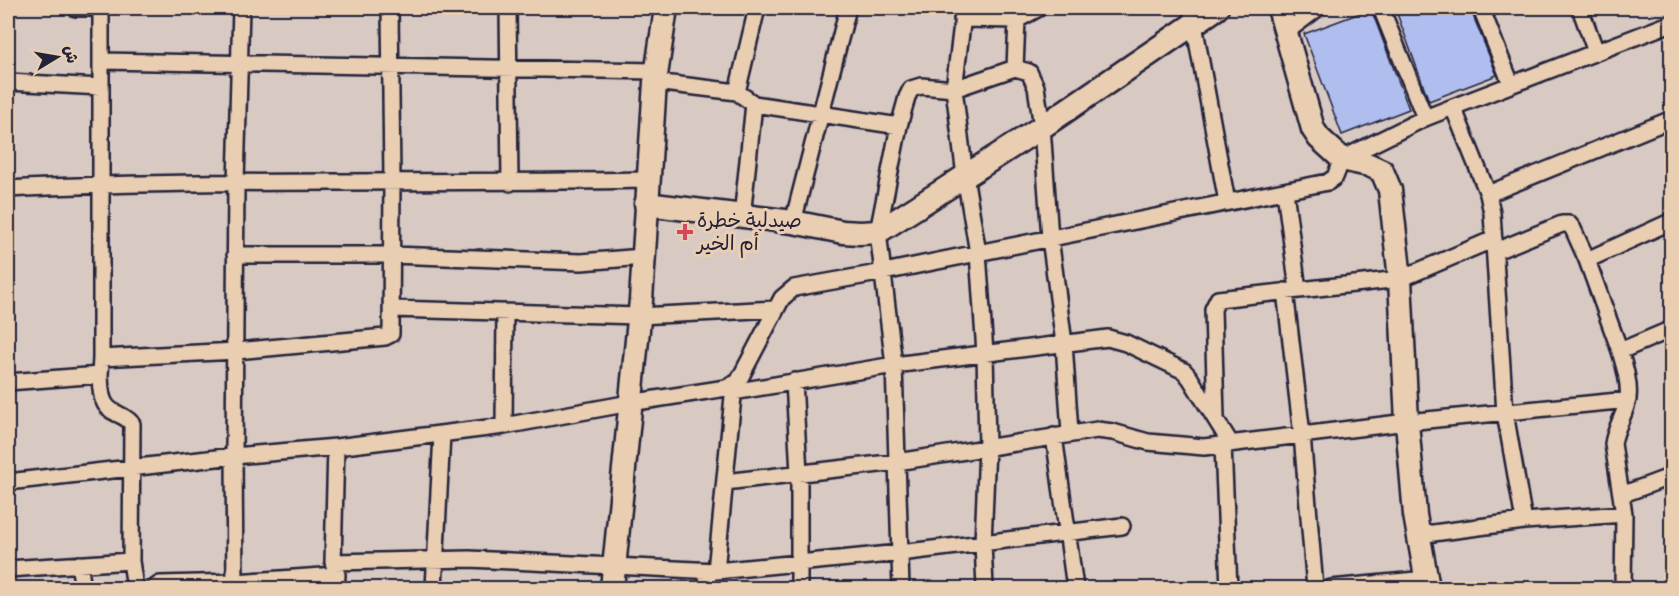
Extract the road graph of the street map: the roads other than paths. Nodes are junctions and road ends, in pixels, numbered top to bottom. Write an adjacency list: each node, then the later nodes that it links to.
1 (75, 8): 2 (street)
2 (101, 8): 22 (street)
3 (241, 8): 23 (street)
4 (390, 8): 24 (street)
5 (508, 8): 26 (street)
6 (666, 8): 27 (street)
7 (757, 8): 32 (street)
8 (848, 8): 35 (street)
9 (1039, 8): 18 (street)
10 (1217, 8): 17 (street)
11 (1279, 8): 20 (street)
12 (1318, 8): 20 (street)
13 (1381, 8): 36 (street)
14 (1481, 8): 29 (street)
15 (1580, 8): 21 (street)
16 (963, 14): 18 (street); 31 (street)
17 (1193, 15): 39 (street); 50 (street)
18 (1017, 20): 25 (street)
19 (1671, 23): 21 (street)
20 (1286, 32): 40 (street)
21 (1596, 52): 29 (street)
22 (101, 61): 23 (street); 30 (street)
23 (239, 63): 24 (street); 44 (street)
24 (391, 66): 26 (street); 42 (street)
25 (1015, 68): 31 (street); 39 (street)
26 (509, 69): 27 (street); 45 (street)
27 (656, 76): 32 (street); 43 (street)
28 (8, 82): 30 (street)
29 (1511, 84): 34 (street)
30 (101, 87): 46 (street)
31 (954, 89): 38 (street); 41 (street)
32 (737, 92): 33 (street)
33 (754, 104): 35 (street); 52 (street)
34 (1453, 106): 36 (street); 49 (street)
35 (821, 115): 38 (street); 54 (street)
36 (1425, 118): 40 (street)
37 (1671, 119): 49 (street)
38 (899, 126): 55 (street)
39 (1041, 127): 41 (street); 56 (street)
40 (1342, 159): 48 (street); 64 (street)
41 (965, 176): 55 (street); 58 (street)
42 (393, 180): 44 (street); 45 (street); 60 (street)
43 (648, 180): 45 (street); 51 (street)
44 (236, 182): 46 (street); 59 (street)
45 (510, 183)
46 (100, 184): 47 (street); 75 (street)
47 (8, 189)
48 (1285, 191): 50 (street); 65 (street)
49 (1488, 194): 57 (street)
50 (1227, 202): 56 (street)
51 (646, 204): 52 (street); 61 (street)
52 (742, 217): 54 (street)
53 (1671, 221): 62 (street)
54 (793, 222): 55 (street)
55 (878, 232): 63 (street)
56 (1050, 238): 58 (street); 71 (street)
57 (1495, 245): 62 (street); 64 (street); 83 (street)
58 (978, 253): 63 (street); 74 (street)
59 (235, 255): 60 (street); 72 (street)
60 (392, 255): 61 (street); 66 (street)
61 (643, 257): 69 (street)
62 (1587, 260): 73 (street)
63 (884, 272): 67 (street); 76 (street)
64 (1400, 279): 65 (street); 85 (street)
65 (1292, 291): 84 (street); 89 (street)
66 (392, 309): 68 (street); 72 (street)
67 (776, 309): 69 (street); 80 (street)
68 (505, 312): 69 (street); 86 (street)
69 (639, 316): 82 (street)
70 (1671, 329): 73 (street)
71 (1064, 343): 74 (street); 84 (street); 88 (street)
72 (236, 351): 75 (street); 94 (street)
73 (1620, 351): 81 (street)
74 (985, 353): 76 (street); 93 (street)
75 (101, 358): 77 (street)
76 (894, 365): 78 (street); 95 (street)
77 (100, 375): 79 (street); 96 (street)
78 (794, 381): 80 (street); 97 (street)
79 (8, 382)
80 (733, 389): 82 (street); 100 (street)
81 (1628, 400): 83 (street); 101 (street)
82 (630, 403): 86 (street); 116 (street)
83 (1505, 413): 85 (street); 103 (street)
84 (1217, 421): 91 (street)
85 (1407, 422): 89 (street); 106 (street)
86 (504, 426): 87 (street)
87 (442, 434): 92 (street); 109 (street)
88 (1070, 434): 90 (street); 91 (street)
89 (1302, 435): 91 (street); 129 (street)
90 (1054, 436): 93 (street); 105 (street)
91 (1227, 445): 128 (street)
92 (336, 447): 94 (street); 115 (street)
93 (987, 447): 95 (street); 107 (street)
94 (234, 456): 96 (street); 118 (street)
95 (897, 462): 97 (street); 108 (street)
96 (132, 468): 99 (street); 110 (street)
97 (800, 473): 100 (street); 112 (street)
98 (1671, 476): 101 (street)
99 (8, 482)
100 (724, 482): 114 (street)
101 (1621, 495): 102 (street)
102 (1624, 514): 103 (street); 131 (street)
103 (1524, 521): 106 (street)
104 (1122, 526): 105 (street)
105 (1069, 532): 107 (street); 127 (street)
106 (1418, 535): 117 (street)
107 (983, 543): 108 (street); 126 (street)
108 (900, 553): 112 (street); 125 (street)
109 (436, 560): 115 (street); 116 (street); 122 (street)
110 (131, 561): 111 (street); 120 (street)
111 (79, 564): 113 (street); 119 (street)
112 (799, 564): 114 (street); 124 (street)
113 (8, 569)
114 (713, 572): 116 (street); 123 (street)
115 (335, 575): 118 (street)
116 (613, 578)
117 (1427, 584): 130 (street)
118 (235, 585): 121 (street)
119 (83, 588)
120 (135, 588)
121 (154, 588)
122 (434, 588)
123 (706, 588)
124 (799, 588)
125 (901, 588)
126 (985, 588)
127 (1075, 588)
128 (1229, 588)
129 (1315, 588)
130 (1331, 588)
131 (1623, 588)

